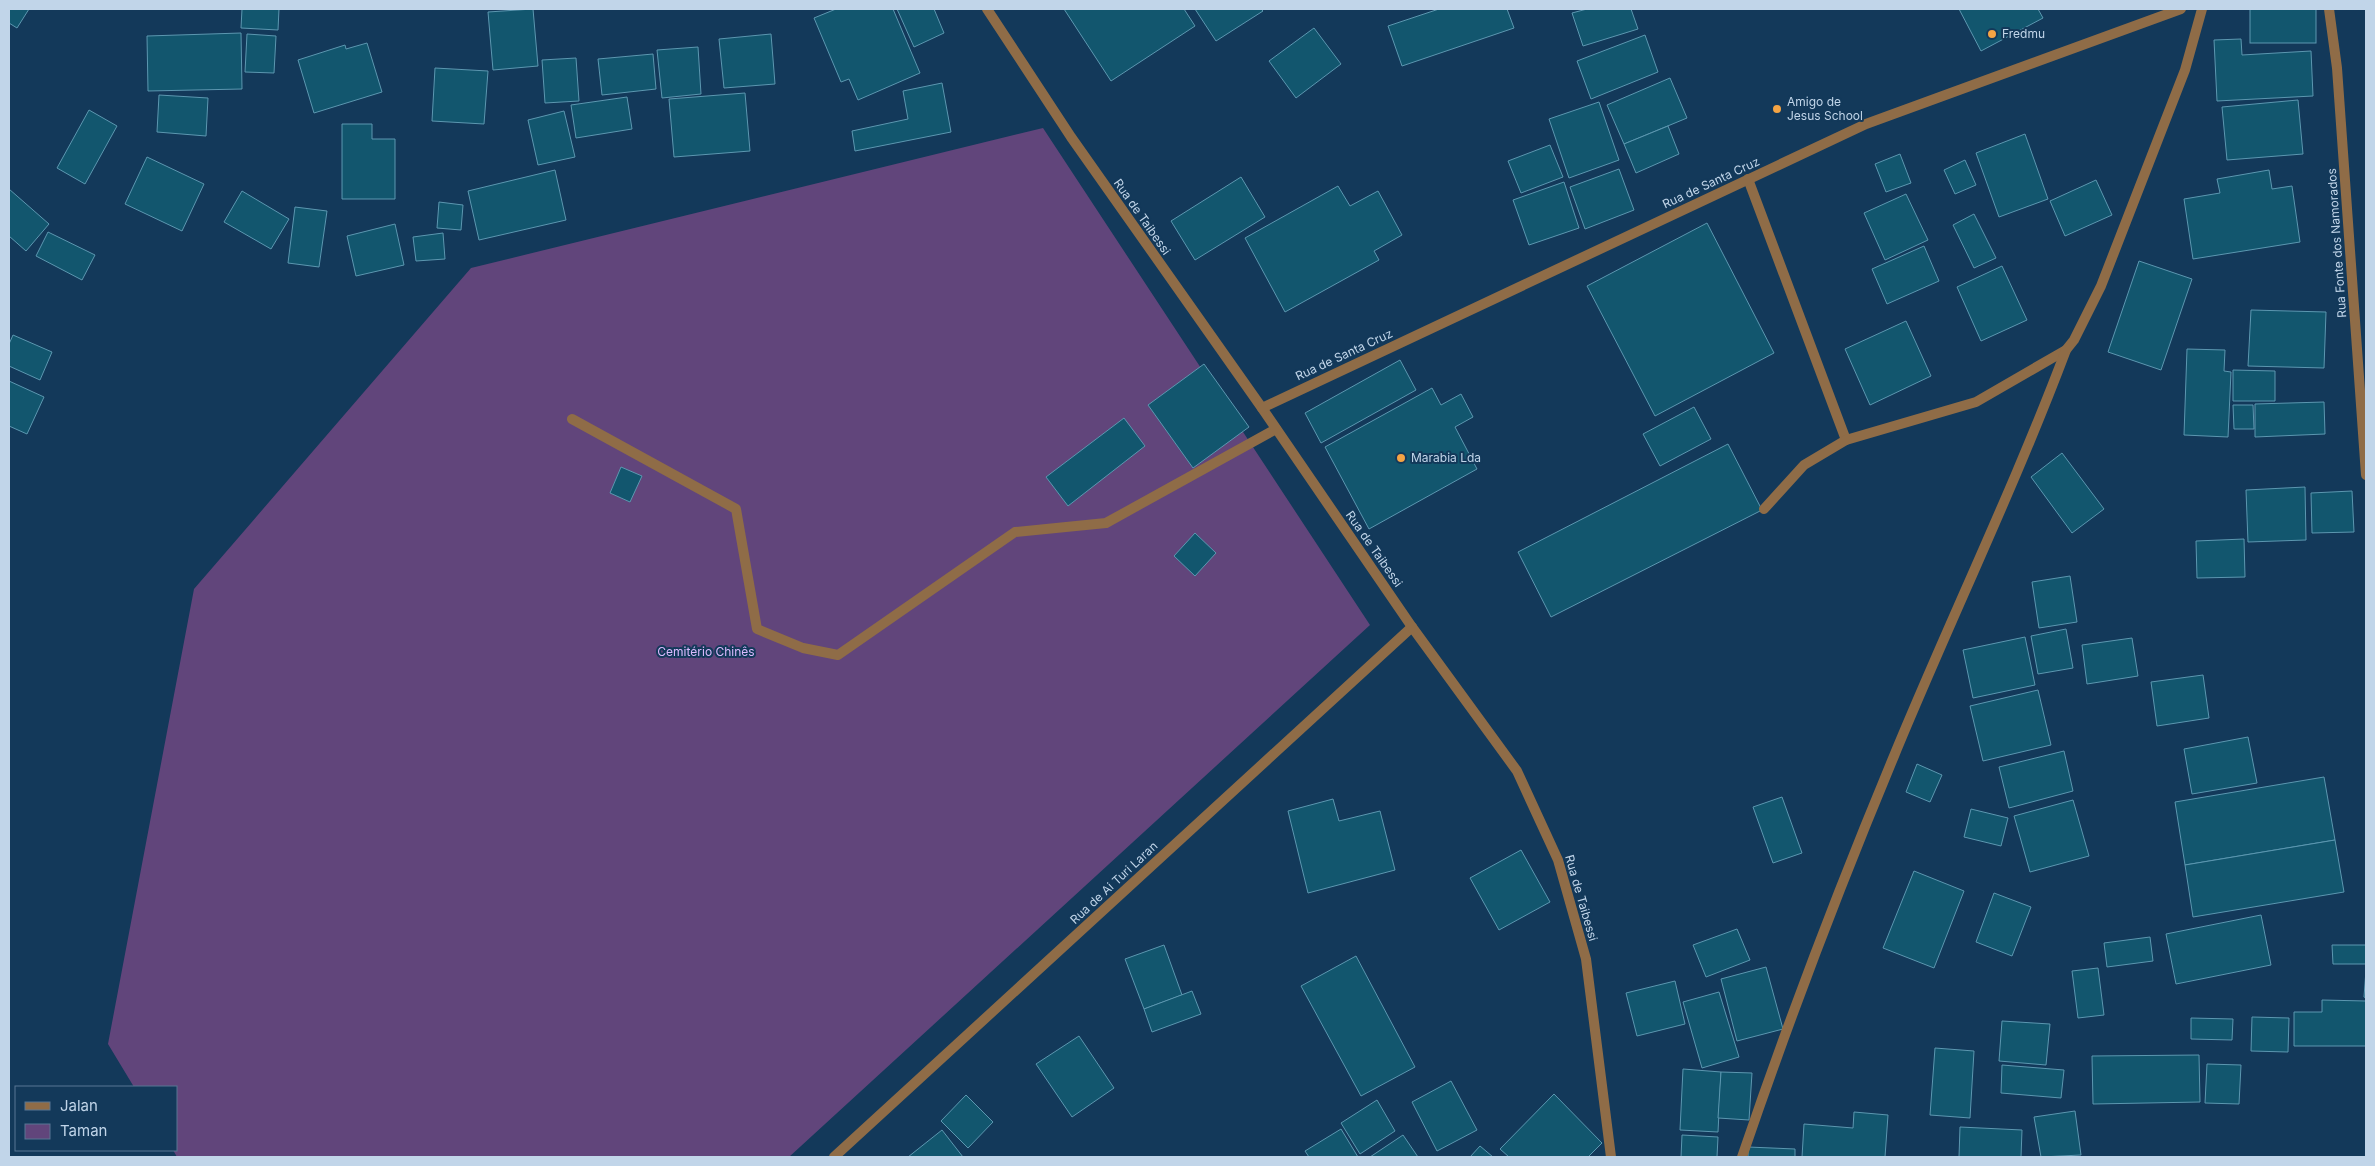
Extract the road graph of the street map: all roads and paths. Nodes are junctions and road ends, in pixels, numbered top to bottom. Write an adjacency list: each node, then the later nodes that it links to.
1 (987, 9): 7 (street, Rua de Taibessi)
2 (2181, 9): 5 (street, Rua de Santa Cruz)
3 (2202, 9): 6 (street)
4 (2328, 9): 11 (street, Rua Fonte dos Namorados)
5 (1748, 179): 7 (street, Rua de Santa Cruz); 10 (street)
6 (2066, 350): 10 (street); 16 (street)
7 (1262, 408): 9 (street, Rua de Taibessi)
8 (572, 419): 9 (street)
9 (1276, 429): 13 (street, Rua de Taibessi)
10 (1846, 440): 12 (street)
11 (2366, 475)
12 (1764, 509)
13 (1412, 626): 14 (street, Rua de Ai Turi Laran); 15 (street, Rua de Taibessi)
14 (834, 1157)
15 (1611, 1157)
16 (1742, 1157)

